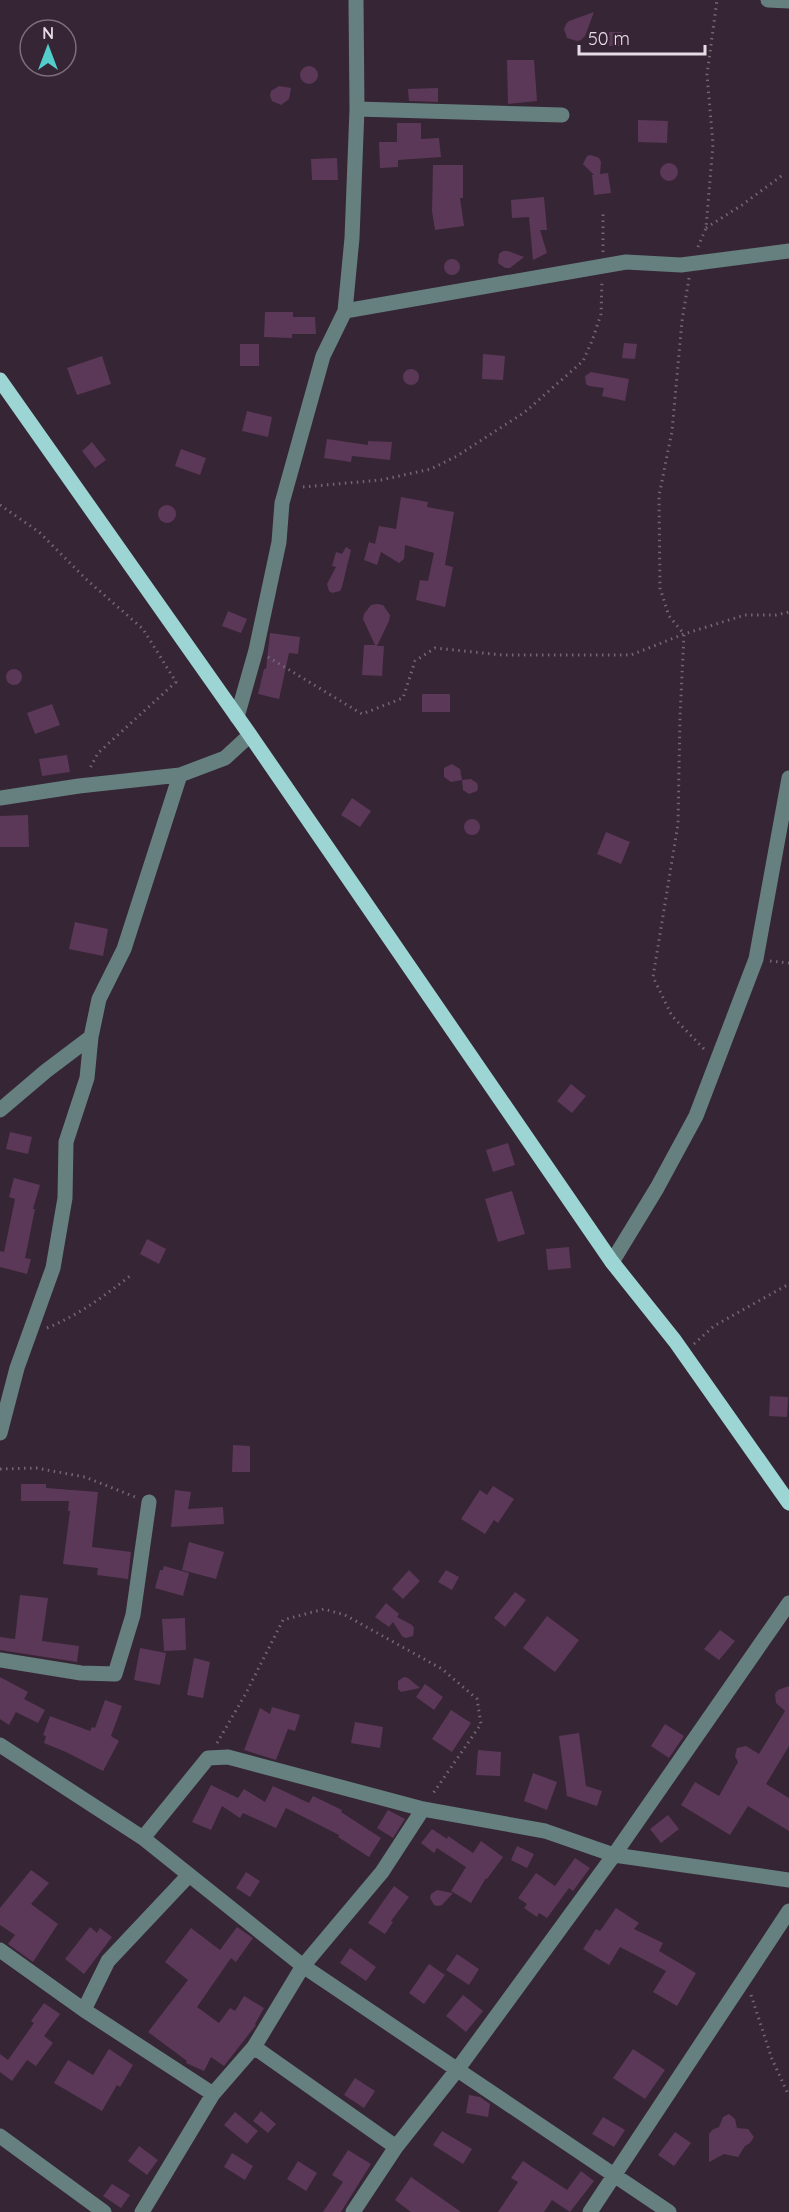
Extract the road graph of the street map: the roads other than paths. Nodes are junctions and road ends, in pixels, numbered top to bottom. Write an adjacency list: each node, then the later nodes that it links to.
1 (356, 0): 4 (street)
2 (768, 0): 3 (street)
3 (789, 1)
4 (357, 109): 5 (street); 7 (street)
5 (562, 115)
6 (789, 251): 7 (street)
7 (345, 311): 9 (street)
8 (0, 380): 9 (main road)
9 (237, 717): 10 (main road)
10 (250, 735): 11 (street); 16 (main road)
11 (180, 775): 13 (street); 14 (street)
12 (789, 778): 16 (street)
13 (0, 798)
14 (91, 1037): 15 (street); 17 (street)
15 (0, 1110)
16 (612, 1262): 19 (main road)
17 (0, 1433)
18 (149, 1502): 21 (street)
19 (789, 1503)
20 (789, 1603): 25 (street)
21 (0, 1660)
22 (0, 1745): 24 (street)
23 (423, 1809): 24 (street); 25 (street); 30 (street)
24 (143, 1838): 26 (street)
25 (614, 1855): 27 (street); 33 (street)
26 (189, 1875): 30 (street); 31 (street)
27 (789, 1880)
28 (789, 1911): 37 (street)
29 (0, 1950): 31 (street)
30 (303, 1966): 32 (street); 33 (street)
31 (84, 2010): 34 (street)
32 (254, 2047): 34 (street); 36 (street)
33 (457, 2070): 36 (street); 37 (street)
34 (213, 2094): 39 (street)
35 (0, 2136): 38 (street)
36 (396, 2147): 40 (street)
37 (615, 2174): 41 (street); 42 (street)
38 (104, 2212)
39 (142, 2212)
40 (353, 2212)
41 (590, 2212)
42 (669, 2212)

